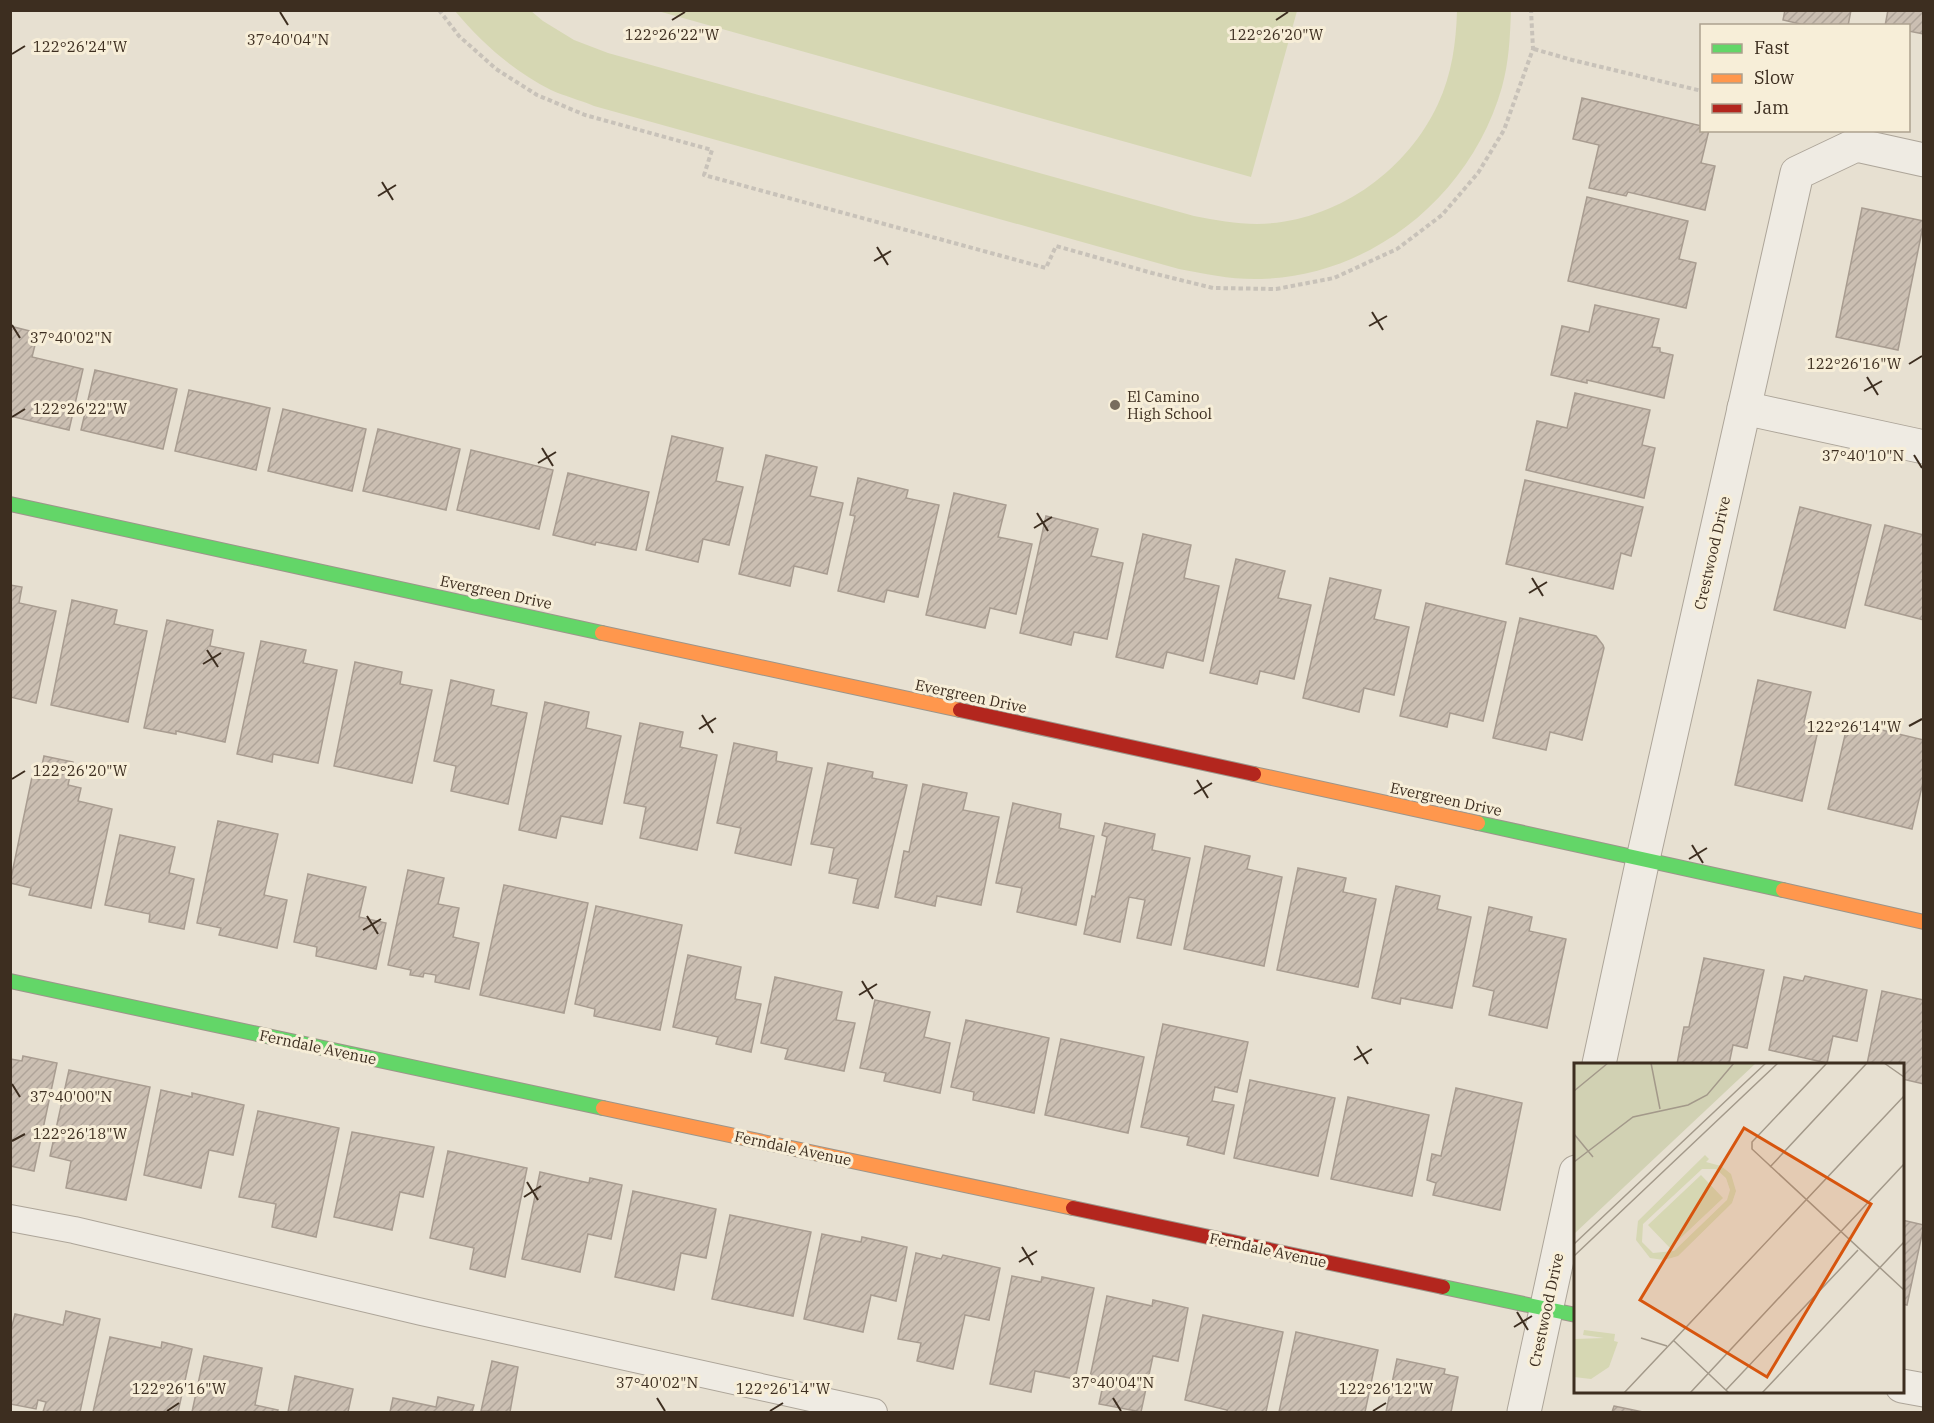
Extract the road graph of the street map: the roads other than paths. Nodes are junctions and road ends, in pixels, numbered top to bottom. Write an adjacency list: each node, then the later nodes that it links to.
1 (1923, 160): 2 (street, Crestwood Drive)
2 (1744, 408): 3 (street); 5 (street, Crestwood Drive)
3 (1923, 447)
4 (10, 504): 5 (street, Evergreen Drive)
5 (1642, 859): 6 (street, Evergreen Drive); 8 (street, Crestwood Drive)
6 (1923, 922)
7 (10, 981): 11 (street, Ferndale Avenue)
8 (1599, 1063)
9 (1574, 1182): 11 (street, Crestwood Drive)
10 (10, 1218): 14 (lane)
11 (1561, 1312): 15 (street, Crestwood Drive)
12 (1904, 1386): 13 (street)
13 (1923, 1390)
14 (874, 1413)
15 (1524, 1413)

